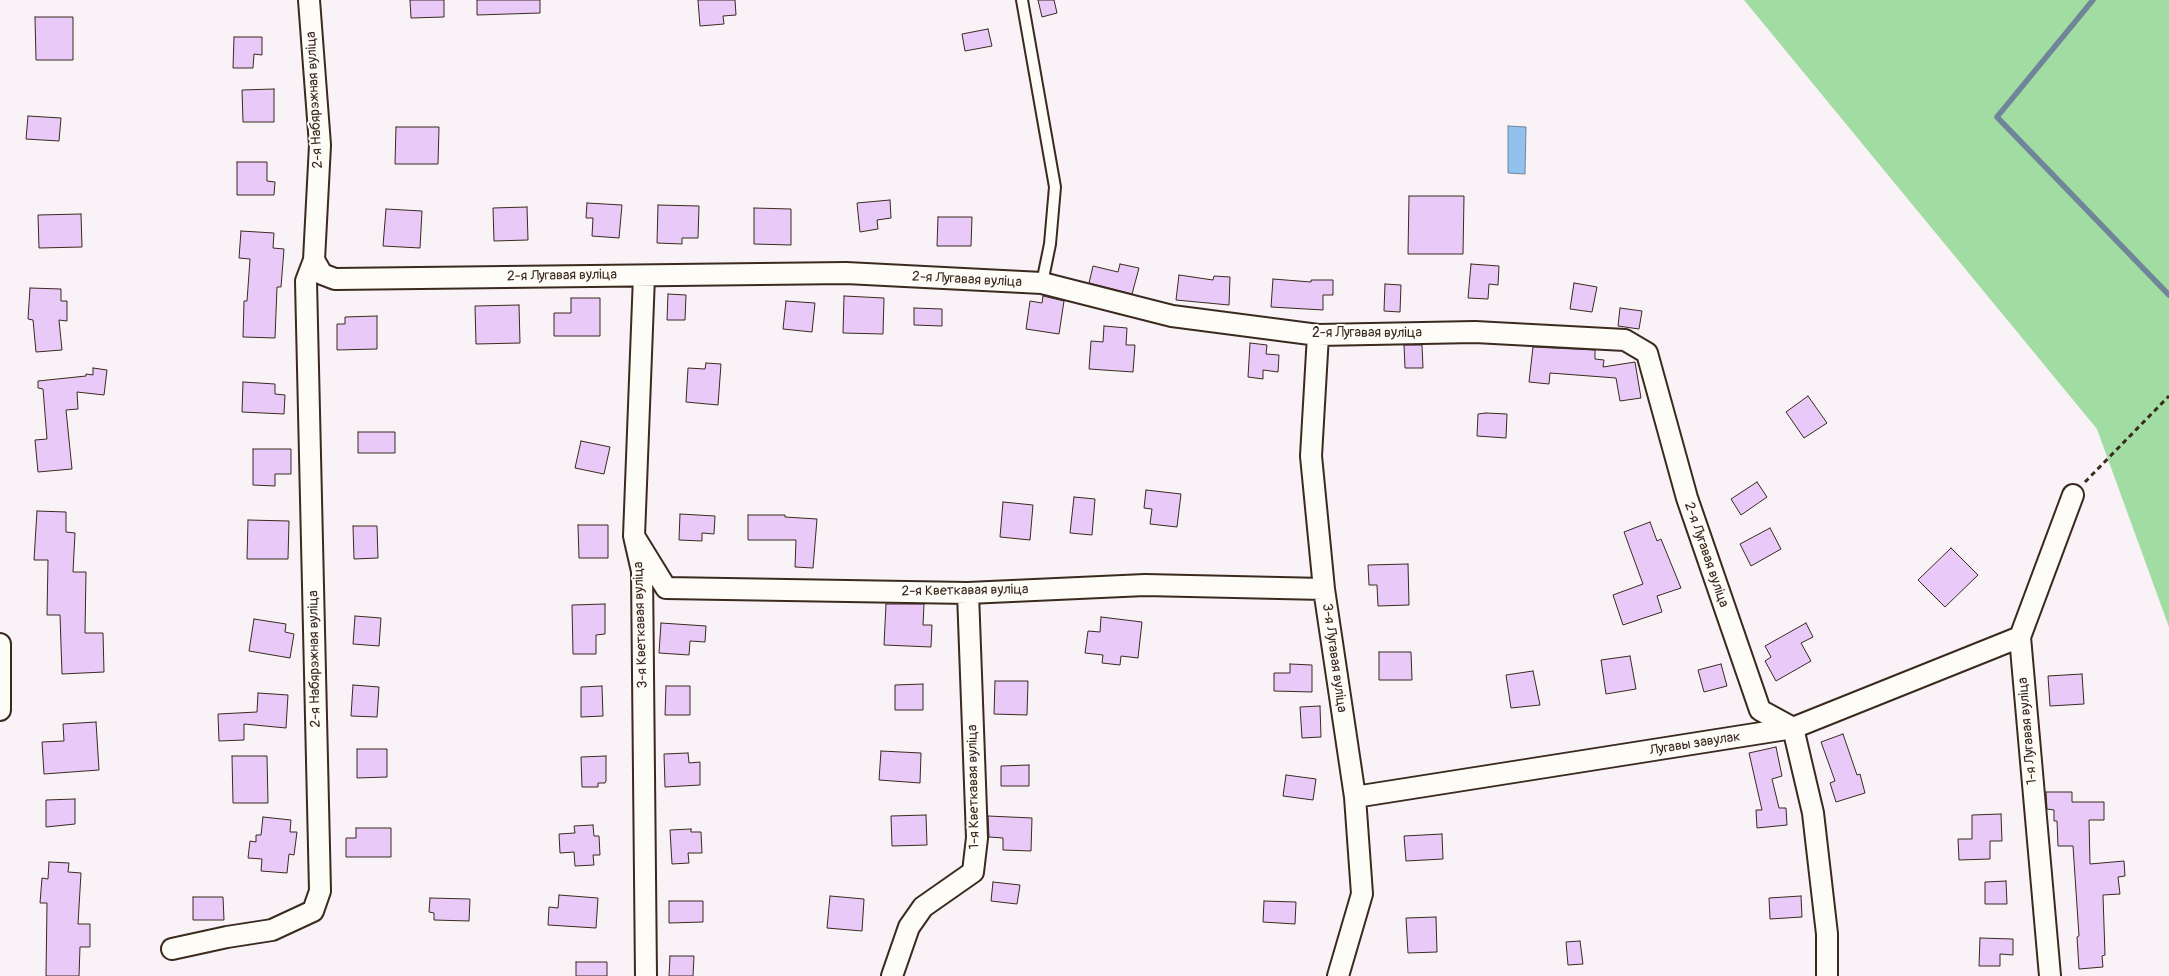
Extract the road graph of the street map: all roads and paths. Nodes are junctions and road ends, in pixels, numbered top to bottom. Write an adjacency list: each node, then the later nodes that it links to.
1 (310, 0): 3 (street, 2-я Набярэжная вуліца)
2 (1022, 0): 5 (lane)
3 (314, 260): 4 (street, 2-я Лугавая вуліца); 17 (street, 2-я Набярэжная вуліца)
4 (644, 276): 5 (street, 2-я Лугавая вуліца); 9 (street, 3-я Кветкавая вуліца)
5 (1042, 283): 6 (street, 2-я Лугавая вуліца)
6 (1318, 335): 10 (street, 3-я Лугавая вуліца); 15 (street, 2-я Лугавая вуліца)
7 (2169, 396): 8 (path)
8 (2072, 495): 12 (street, 1-я Лугавая вуліца)
9 (634, 536): 11 (street, 2-я Кветкавая вуліца); 18 (street, 3-я Кветкавая вуліца)
10 (1324, 588): 11 (street, 2-я Кветкавая вуліца); 16 (street, 3-я Лугавая вуліца)
11 (968, 594): 19 (street, 1-я Кветкавая вуліца)
12 (2020, 637): 15 (street, Лугавы завулак); 22 (street, 1-я Лугавая вуліца)
13 (0, 644): 14 (street)
14 (0, 710)
15 (1792, 728): 16 (street, Лугавы завулак); 21 (street)
16 (1355, 797): 20 (street, 3-я Лугавая вуліца)
17 (172, 949)
18 (646, 976)
19 (892, 976)
20 (1338, 976)
21 (1827, 976)
22 (2050, 976)

